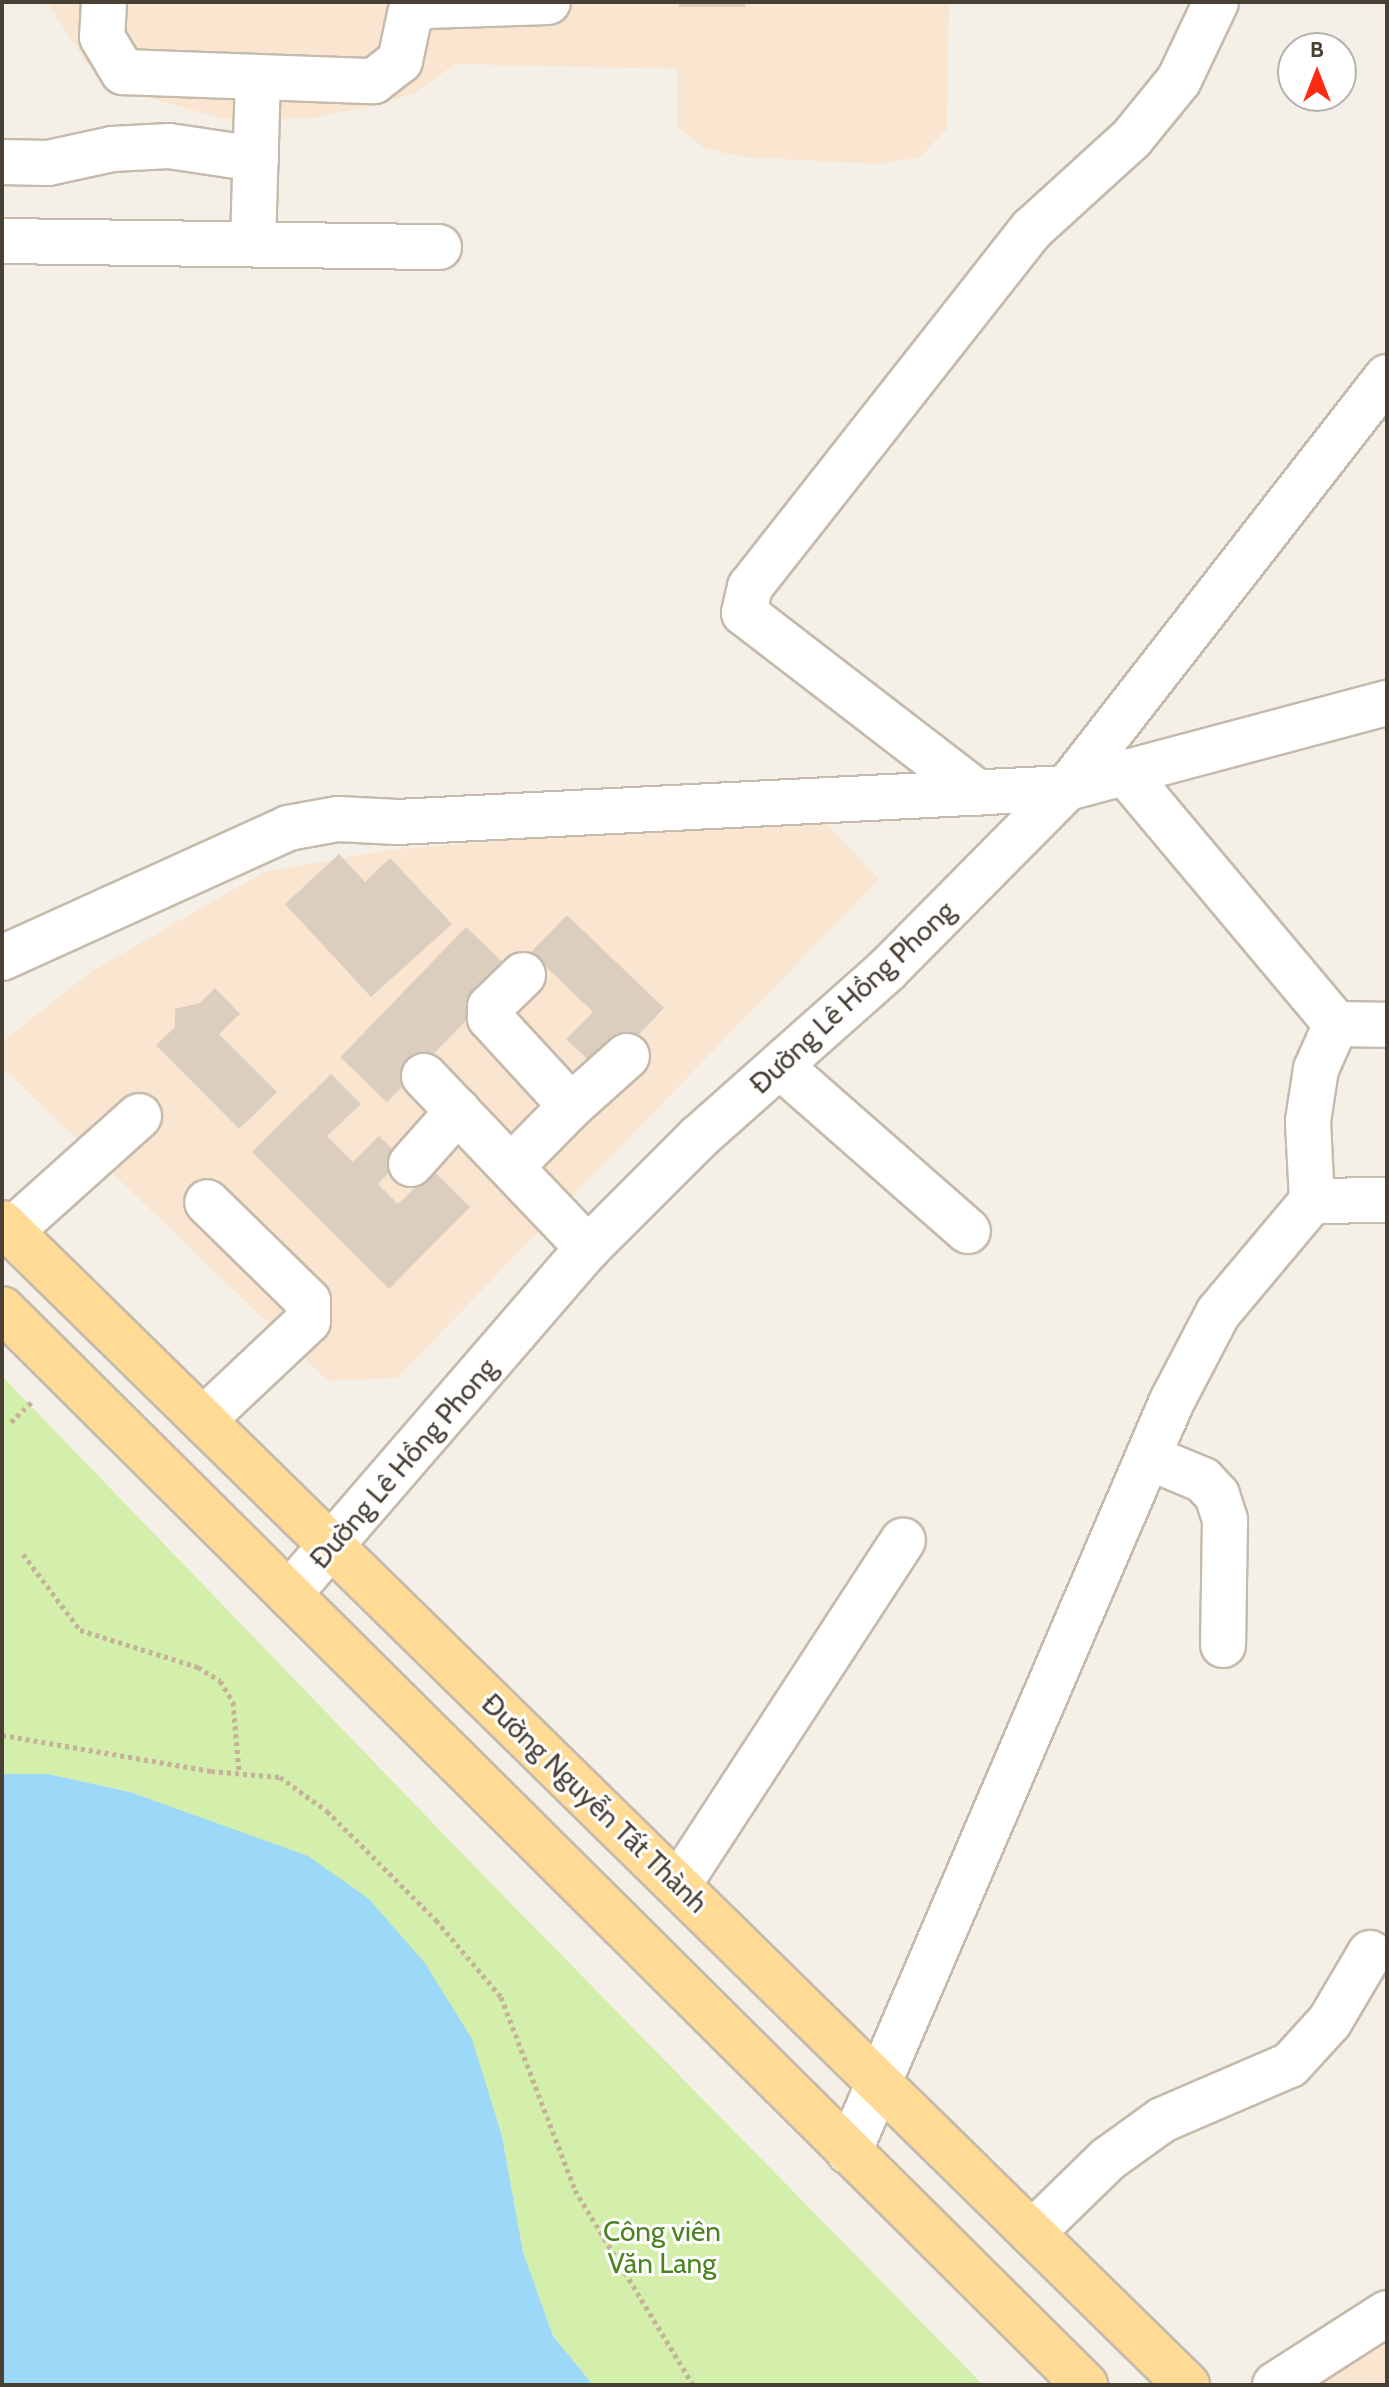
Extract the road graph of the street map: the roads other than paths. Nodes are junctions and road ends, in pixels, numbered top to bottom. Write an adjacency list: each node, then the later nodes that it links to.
1 (104, 2): 4 (street)
2 (548, 2): 4 (street)
3 (1216, 2): 14 (street)
4 (258, 80): 5 (street)
5 (256, 159): 6 (street); 8 (street)
6 (2, 162)
7 (2, 241): 8 (street)
8 (253, 244): 9 (street)
9 (439, 247)
10 (1387, 377): 13 (street, Đường Lê Hồng Phong)
11 (1387, 703): 12 (street)
12 (1126, 774): 13 (street); 17 (street)
13 (1067, 788): 14 (street); 20 (street, Đường Lê Hồng Phong)
14 (978, 793): 15 (street)
15 (2, 958)
16 (523, 975): 22 (street)
17 (1336, 1024): 18 (street); 28 (street)
18 (1387, 1025)
19 (627, 1056): 22 (street)
20 (780, 1066): 31 (street); 32 (street, Đường Lê Hồng Phong)
21 (424, 1076): 23 (street)
22 (571, 1106): 26 (street)
23 (458, 1111): 25 (street); 26 (street)
24 (139, 1116): 30 (street)
25 (411, 1164)
26 (514, 1164): 32 (street)
27 (1387, 1200): 28 (street)
28 (1312, 1201): 35 (street)
29 (207, 1202): 34 (street)
30 (7, 1227): 34 (main road, Đường Nguyễn Tất Thành)
31 (968, 1231)
32 (588, 1248): 37 (street, Đường Lê Hồng Phong)
33 (2, 1309): 38 (main road)
34 (204, 1419): 37 (main road, Đường Nguyễn Tất Thành)
35 (1148, 1457): 39 (street); 42 (street)
36 (903, 1541): 40 (street)
37 (333, 1546): 38 (street, Đường Lê Hồng Phong); 40 (main road, Đường Nguyễn Tất Thành)
38 (289, 1594): 43 (main road)
39 (1223, 1645)
40 (679, 1884): 42 (main road, Đường Nguyễn Tất Thành)
41 (1370, 1953): 44 (street)
42 (881, 2083): 43 (street); 44 (main road, Đường Nguyễn Tất Thành)
43 (849, 2152): 46 (main road)
44 (1032, 2233): 47 (main road, Đường Nguyễn Tất Thành)
45 (1387, 2313): 48 (street)
46 (1085, 2385)
47 (1187, 2385)
48 (1275, 2385)

